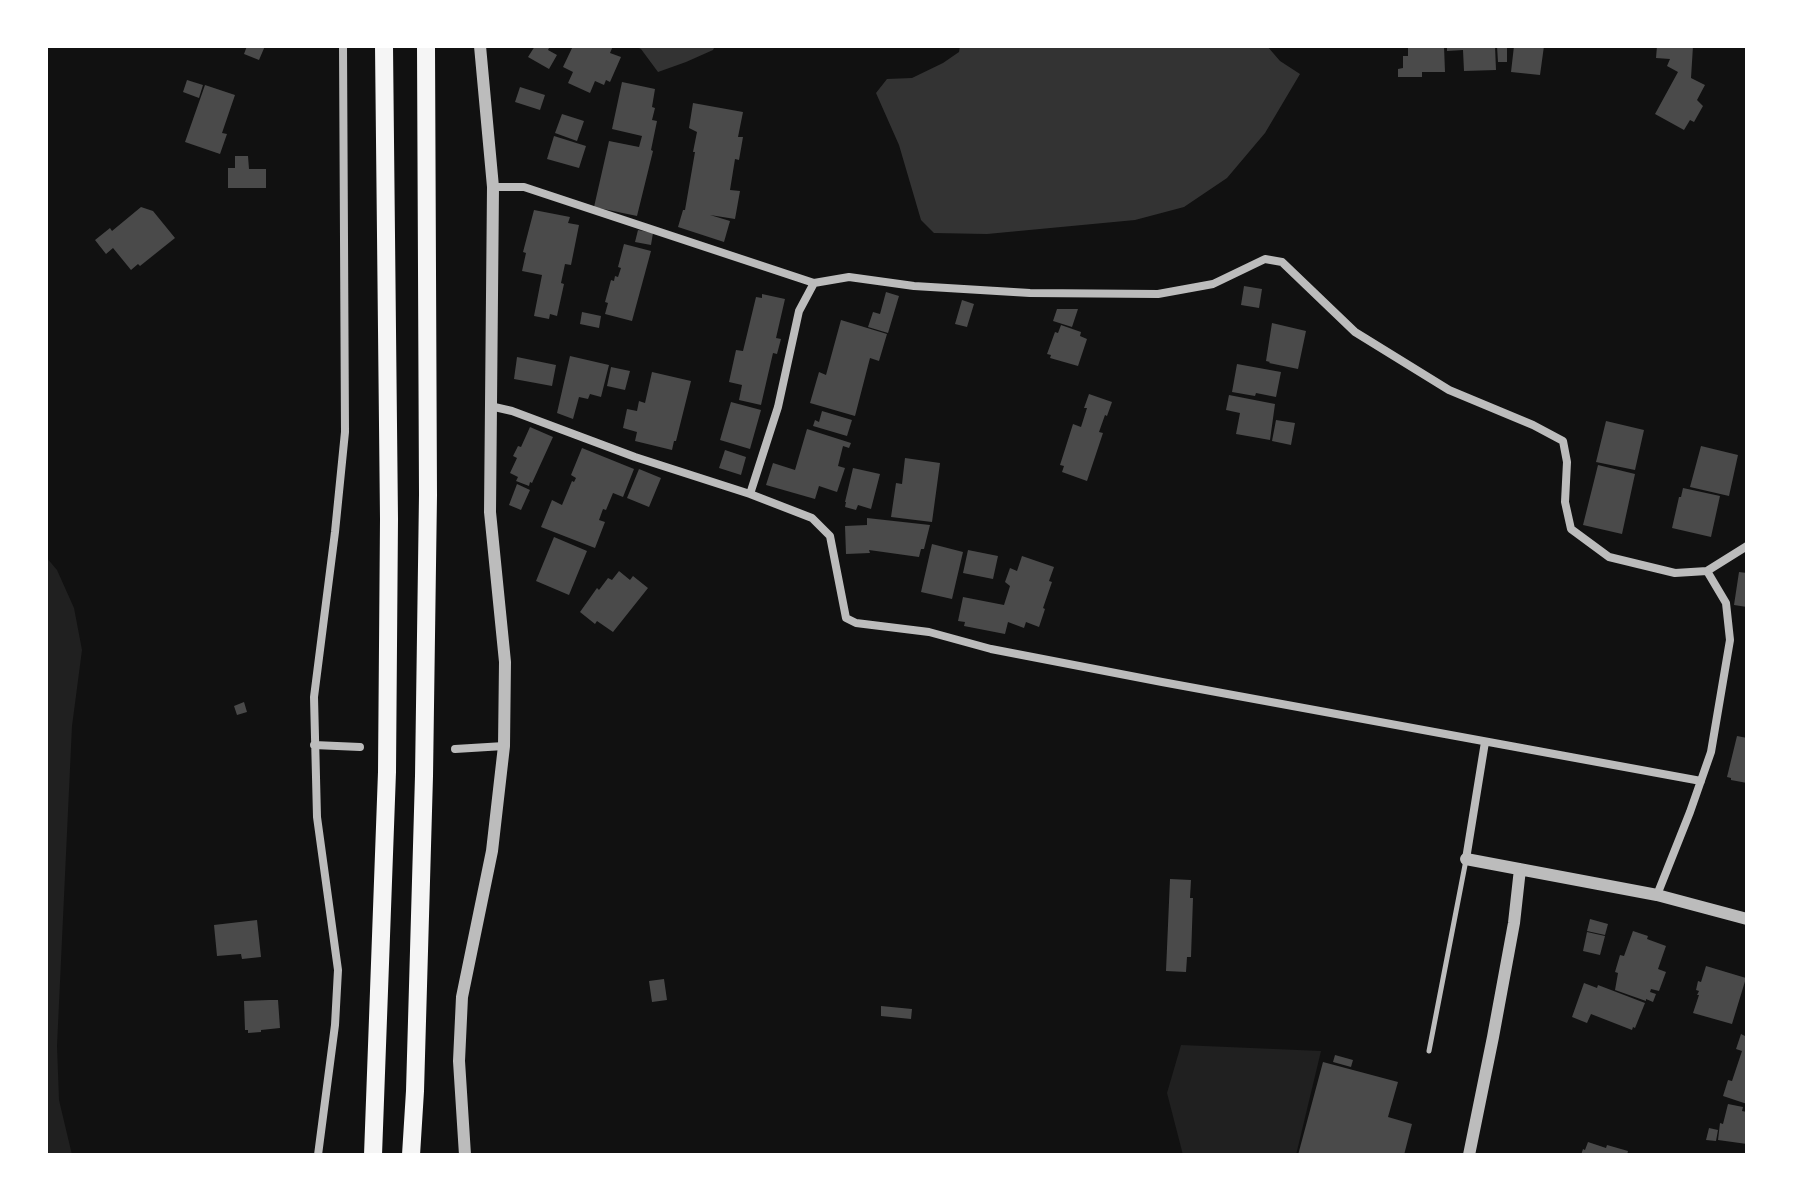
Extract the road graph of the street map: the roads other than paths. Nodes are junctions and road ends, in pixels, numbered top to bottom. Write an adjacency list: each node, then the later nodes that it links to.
1 (343, 46): 12 (street)
2 (384, 46): 23 (highway)
3 (426, 46): 24 (highway)
4 (480, 46): 5 (street)
5 (493, 187): 6 (street); 7 (street)
6 (814, 283): 8 (street); 10 (street)
7 (490, 406): 8 (street); 13 (street)
8 (750, 494): 11 (street)
9 (1747, 546): 10 (street)
10 (1707, 571): 16 (street)
11 (1485, 742): 16 (street); 17 (street)
12 (314, 745): 14 (street); 22 (street)
13 (504, 746): 15 (street); 25 (street)
14 (360, 747)
15 (455, 749)
16 (1701, 781): 19 (street)
17 (1466, 859): 18 (street); 21 (lane)
18 (1520, 869): 19 (street); 26 (street)
19 (1657, 895): 20 (street)
20 (1747, 919)
21 (1429, 1051)
22 (318, 1155)
23 (373, 1155)
24 (411, 1155)
25 (465, 1155)
26 (1469, 1155)

